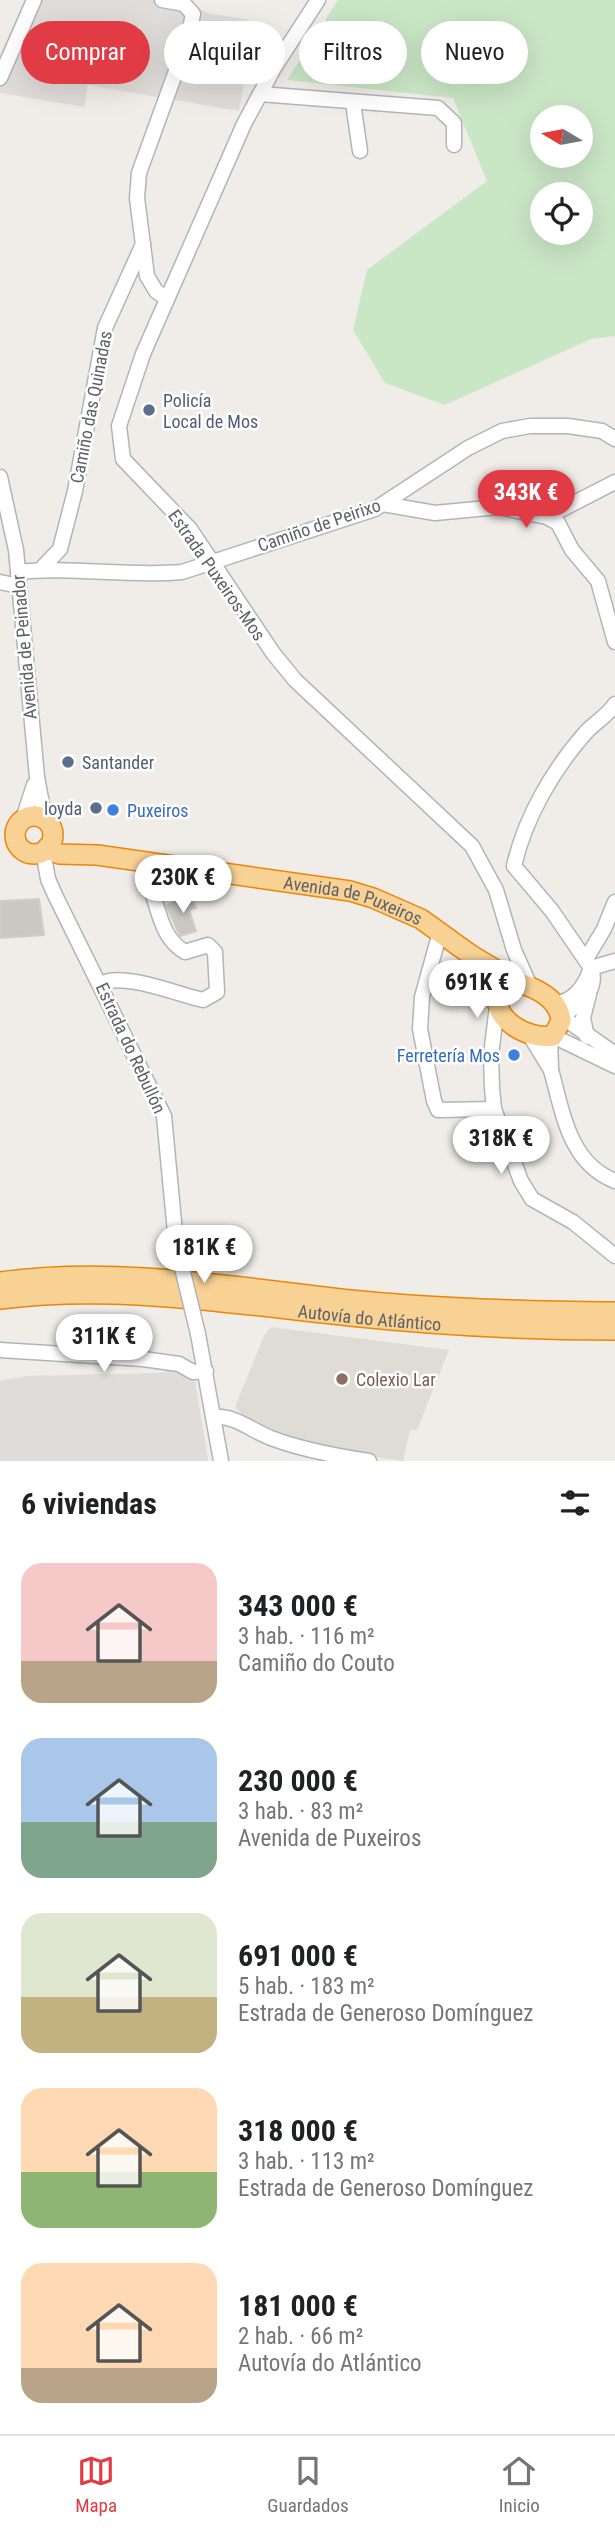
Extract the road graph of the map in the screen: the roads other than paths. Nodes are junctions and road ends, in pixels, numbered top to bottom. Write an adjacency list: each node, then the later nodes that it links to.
1 (34, 0): 4 (street)
2 (162, 0): 9 (street)
3 (318, 0): 5 (street, Estrada Puxeiros-Mos)
4 (0, 78)
5 (260, 94): 6 (street); 10 (street, Estrada Puxeiros-Mos)
6 (353, 103): 7 (street); 8 (street)
7 (454, 145)
8 (360, 151)
9 (143, 244): 10 (street); 17 (street, Camiño das Quinadas)
10 (167, 299): 16 (street, Estrada Puxeiros-Mos)
11 (615, 439): 14 (street, Camiño de Peirixo)
12 (0, 477): 18 (street, Avenida de Peinador)
13 (615, 482): 15 (street)
14 (383, 504): 15 (street); 16 (street, Camiño de Peirixo)
15 (547, 517): 20 (street)
16 (212, 561): 17 (street, Camiño de Peirixo); 30 (street, Estrada Puxeiros-Mos)
17 (41, 569): 18 (street, Camiño de Peirixo)
18 (18, 579): 19 (street, Camiño de Peirixo); 22 (street, Avenida de Peinador)
19 (0, 582)
20 (614, 638)
21 (615, 704): 33 (street)
22 (37, 777): 23 (street, Avenida de Peinador); 24 (street, Avenida de Peinador)
23 (14, 824): 24 (highway); 26 (highway)
24 (47, 837): 26 (highway); 29 (highway, Avenida de Puxeiros); 34 (street, Estrada do Rebullón)
25 (0, 849): 26 (highway)
26 (22, 850)
27 (153, 895): 34 (street)
28 (615, 902): 33 (street)
29 (440, 932): 31 (highway, Avenida de Puxeiros); 45 (street)
30 (514, 953): 35 (street, Estrada Puxeiros-Mos); 35 (street)
31 (471, 955): 35 (highway); 35 (highway, Avenida de Puxeiros)
32 (615, 961): 33 (street)
33 (589, 963): 36 (street); 37 (street)
34 (101, 984): 55 (street, Estrada do Rebullón, bridge)
35 (506, 986): 37 (highway, Avenida de Puxeiros); 38 (highway); 41 (street)
36 (590, 991): 37 (street); 40 (street)
37 (558, 1010): 39 (highway); 40 (street)
38 (521, 1030): 39 (highway); 41 (street); 44 (street)
39 (551, 1036): 43 (street); 44 (street)
40 (587, 1037): 42 (street)
41 (494, 1041): 45 (street)
42 (615, 1054)
43 (615, 1066)
44 (551, 1070): 46 (street)
45 (494, 1109): 47 (street)
46 (615, 1181)
47 (615, 1256)
48 (0, 1282): 52 (highway, Autovía do Atlántico)
49 (21, 1297): 50 (highway, Autovía do Atlántico); 51 (highway); 53 (highway, Autovía do Atlántico)
50 (0, 1299)
51 (0, 1305)
52 (615, 1312)
53 (615, 1330)
54 (0, 1350): 55 (street)
55 (206, 1371): 56 (street, Estrada do Rebullón)
56 (214, 1417): 57 (street, Estrada do Rebullón); 58 (street)
57 (222, 1461)
58 (369, 1461)

